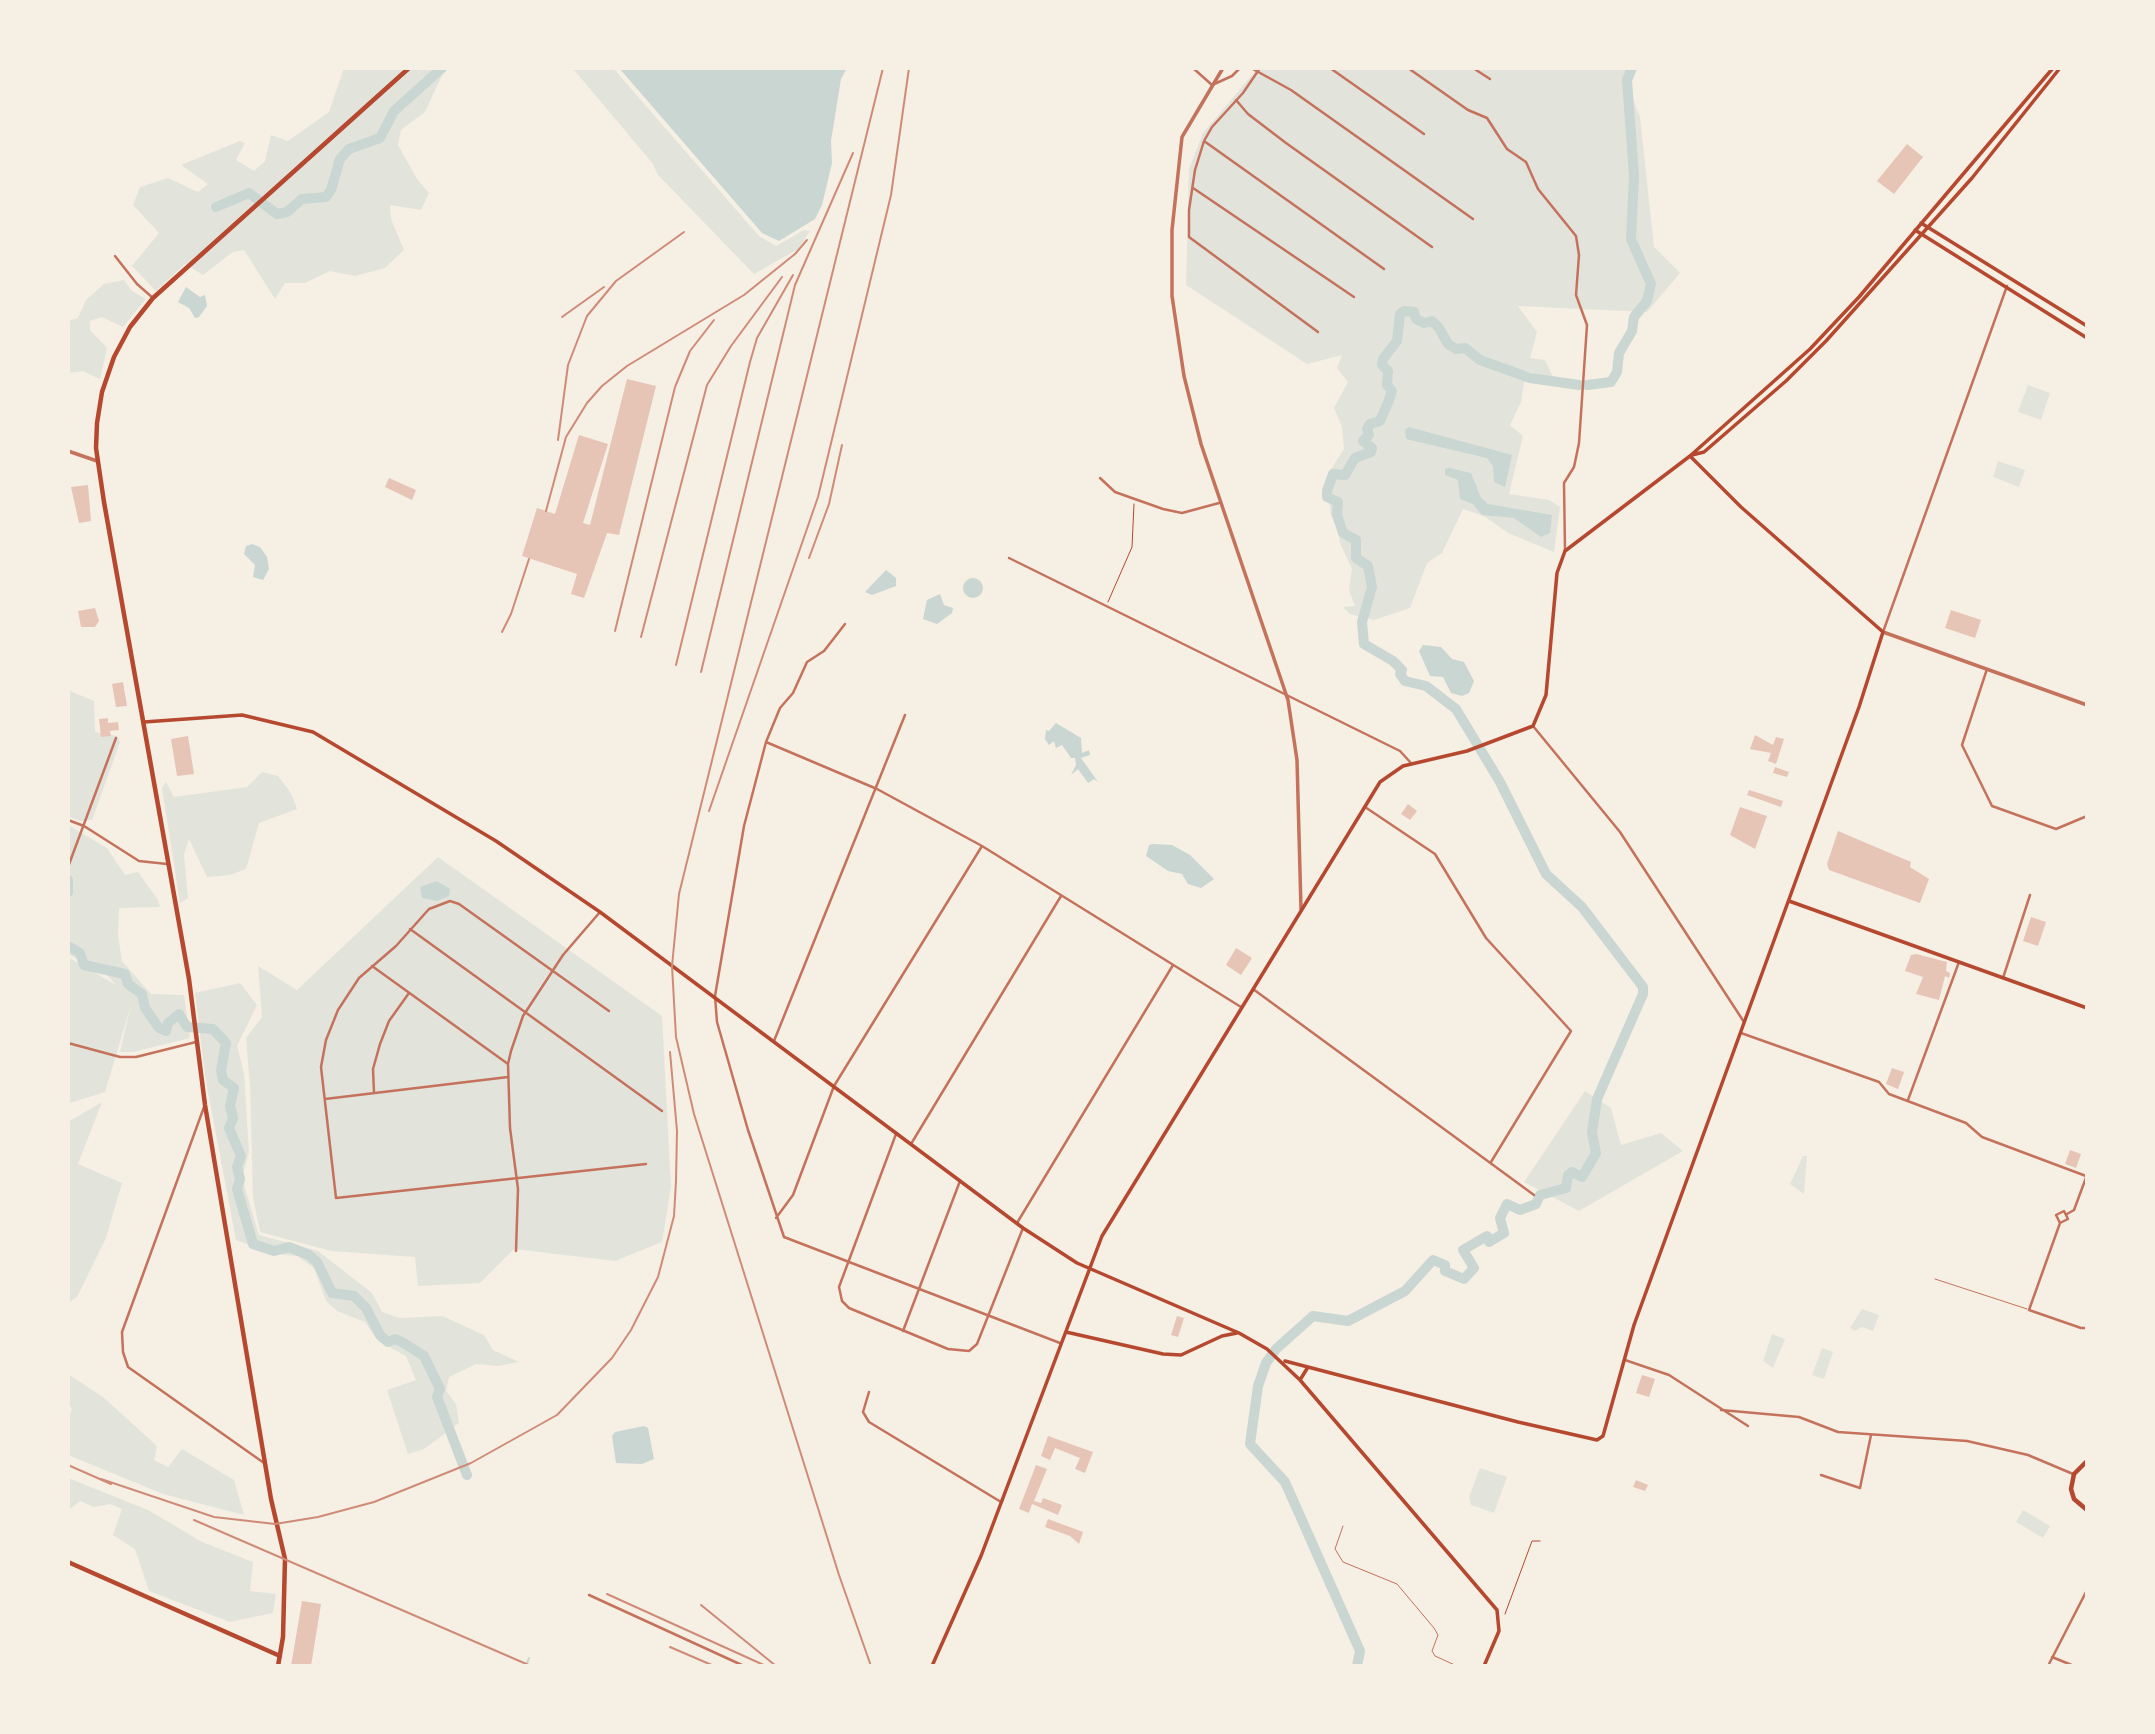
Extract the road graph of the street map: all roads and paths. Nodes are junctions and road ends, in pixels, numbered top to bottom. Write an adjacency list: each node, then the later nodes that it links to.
1 (409, 68): 29 (main road)
2 (1193, 68): 13 (street)
3 (1223, 68): 13 (street)
4 (1240, 68): 13 (street)
5 (1251, 68): 11 (street)
6 (1330, 68): 15 (street)
7 (1408, 68): 40 (street)
8 (1473, 68): 12 (street)
9 (2053, 68): 19 (main road)
10 (2060, 68): 20 (main road)
11 (1259, 70): 14 (street); 18 (street)
12 (1490, 79)
13 (1212, 85): 39 (street)
14 (1236, 100): 16 (street); 23 (street)
15 (1424, 134)
16 (1205, 141): 17 (street); 25 (street)
17 (1193, 188): 28 (street); 32 (street)
18 (1473, 219)
19 (1921, 223): 20 (main road); 21 (main road)
20 (1929, 228): 22 (main road); 27 (main road)
21 (1915, 230): 22 (main road); 35 (main road)
22 (1923, 234): 26 (main road); 35 (main road)
23 (1432, 247)
24 (115, 256): 29 (street)
25 (1384, 268)
26 (2007, 286): 30 (main road); 44 (street)
27 (2041, 296): 30 (main road); 31 (main road)
28 (1354, 297)
29 (153, 298): 36 (main road)
30 (2036, 304): 33 (main road)
31 (2087, 326)
32 (1318, 332)
33 (2087, 338)
34 (68, 451): 36 (street)
35 (1690, 456): 40 (main road); 44 (main road)
36 (97, 461): 49 (main road)
37 (1100, 478): 38 (street)
38 (1134, 499): 39 (street); 42 (path)
39 (1219, 503): 46 (street)
40 (1565, 551): 50 (main road)
41 (1009, 558): 42 (street)
42 (1106, 607): 46 (street)
43 (845, 624): 52 (street)
44 (1883, 632): 45 (street); 64 (main road)
45 (1987, 669): 47 (street); 56 (street)
46 (1286, 694): 53 (street); 65 (street)
47 (2087, 705)
48 (905, 715): 54 (street)
49 (144, 722): 60 (main road); 66 (main road)
50 (1533, 726): 53 (main road); 80 (street)
51 (116, 738): 58 (street)
52 (766, 742): 54 (street); 75 (street)
53 (1411, 763): 55 (main road)
54 (877, 789): 59 (street); 82 (street)
55 (1365, 807): 65 (main road); 95 (street)
56 (2087, 816)
57 (68, 820): 58 (street)
58 (84, 826): 60 (street); 61 (street)
59 (982, 846): 63 (street); 87 (street)
60 (167, 864): 83 (main road)
61 (68, 867)
62 (2030, 895): 72 (street)
63 (1061, 896): 69 (street); 94 (street)
64 (1789, 901): 68 (main road); 80 (main road)
65 (1301, 909): 73 (main road)
66 (600, 912): 71 (street); 75 (main road)
67 (410, 929): 70 (street); 71 (street); 79 (street)
68 (1959, 962): 72 (main road); 90 (street)
69 (1173, 965): 76 (street); 104 (street)
70 (372, 966): 74 (street); 89 (street)
71 (554, 969): 78 (street); 79 (street)
72 (2003, 978): 77 (main road)
73 (1253, 989): 76 (main road); 95 (street)
74 (409, 993): 85 (street); 88 (street)
75 (715, 996): 82 (main road); 103 (street)
76 (1241, 1007): 109 (main road)
77 (2087, 1008)
78 (609, 1011)
79 (525, 1013): 85 (street); 92 (street)
80 (1745, 1023): 81 (main road)
81 (1741, 1032): 90 (street); 121 (main road)
82 (774, 1041): 87 (main road)
83 (196, 1042): 84 (street); 91 (main road)
84 (68, 1043)
85 (508, 1064): 86 (street)
86 (508, 1077): 88 (street); 98 (street)
87 (834, 1086): 93 (main road); 103 (street)
88 (374, 1093): 89 (street)
89 (325, 1099): 98 (street)
90 (1908, 1101): 97 (street)
91 (205, 1105): 130 (main road); 130 (street)
92 (662, 1111)
93 (897, 1133): 94 (main road); 108 (street)
94 (911, 1144): 99 (main road)
95 (1491, 1162): 101 (street)
96 (646, 1164): 98 (street)
97 (2086, 1175): 100 (street)
98 (517, 1179): 107 (street)
99 (960, 1181): 104 (main road); 111 (street)
100 (2085, 1186): 102 (street)
101 (1534, 1195)
102 (2067, 1214): 105 (street); 105 (street)
103 (776, 1218): 108 (street)
104 (1017, 1223): 106 (main road)
105 (2060, 1223): 112 (street)
106 (1023, 1228): 109 (main road); 113 (street)
107 (516, 1251)
108 (847, 1262): 111 (street); 116 (street)
109 (1090, 1267): 114 (main road); 117 (main road)
110 (1935, 1279): 112 (lane)
111 (919, 1289): 113 (street); 116 (street)
112 (2029, 1310): 115 (street)
113 (988, 1315): 116 (street); 120 (street)
114 (1220, 1325): 118 (main road); 119 (main road)
115 (2087, 1328)
116 (903, 1331)
117 (1066, 1332): 119 (main road); 120 (main road)
118 (1239, 1333): 119 (main road); 122 (main road)
119 (1222, 1336)
120 (1062, 1344): 133 (main road)
121 (1625, 1359): 123 (main road); 126 (street)
122 (1281, 1360): 123 (main road); 124 (main road)
123 (1310, 1366): 124 (main road)
124 (1300, 1380): 147 (main road)
125 (869, 1392): 133 (street)
126 (1721, 1410): 127 (street); 128 (street)
127 (1748, 1426)
128 (1871, 1435): 131 (street); 132 (street)
129 (2087, 1461): 131 (main road)
130 (266, 1465): 141 (main road)
131 (2074, 1474): 134 (main road)
132 (1821, 1475)
133 (1002, 1502): 145 (main road)
134 (2087, 1510)
135 (1343, 1526): 146 (lane)
136 (1540, 1541): 140 (path)
137 (68, 1562): 141 (main road)
138 (2087, 1590): 142 (street)
139 (589, 1595): 144 (street)
140 (1505, 1614)
141 (280, 1656): 143 (main road)
142 (2052, 1657): 148 (street); 149 (street)
143 (278, 1666)
144 (744, 1666)
145 (932, 1666)
146 (1457, 1666)
147 (1484, 1666)
148 (2048, 1666)
149 (2074, 1666)

